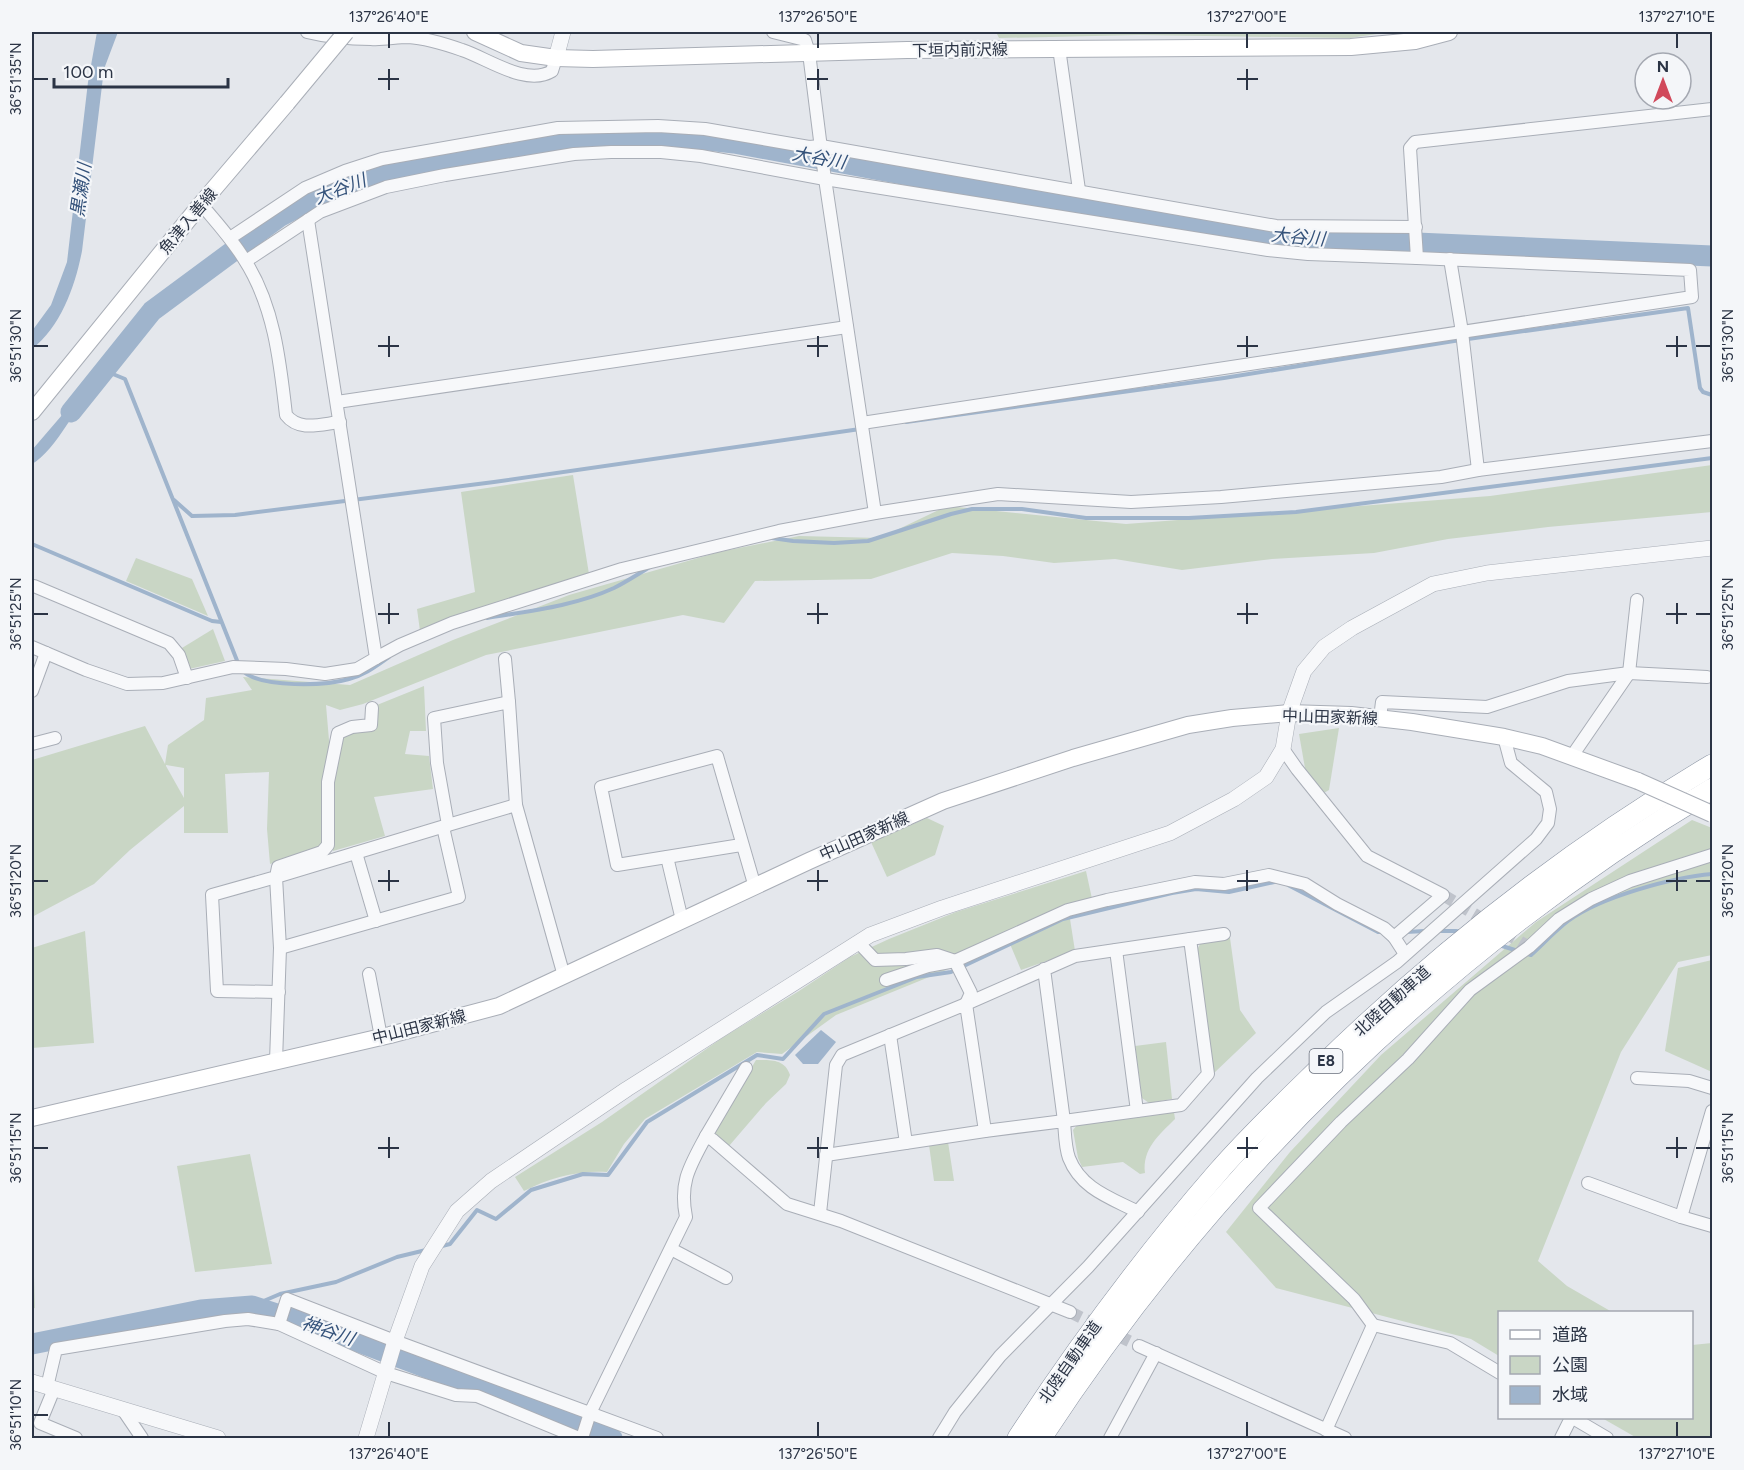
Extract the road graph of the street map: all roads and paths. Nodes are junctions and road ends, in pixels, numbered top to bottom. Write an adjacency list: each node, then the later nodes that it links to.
1 (307, 32): 9 (street)
2 (346, 32): 14 (main road, 魚津入善線, bridge)
3 (475, 32): 9 (main road, 下垣内前沢線)
4 (563, 32): 9 (street)
5 (773, 32): 8 (street)
6 (1449, 32): 7 (main road, 下垣内前沢線)
7 (1059, 48): 8 (main road, 下垣内前沢線); 13 (street)
8 (809, 53): 9 (main road, 下垣内前沢線); 11 (street)
9 (556, 58)
10 (1713, 109): 16 (street)
11 (821, 150): 12 (street); 13 (street); 17 (street)
12 (824, 176): 15 (street); 18 (street); 21 (street)
13 (1079, 190): 16 (street)
14 (201, 204): 17 (street); 24 (main road, 魚津入善線)
15 (308, 220): 20 (street); 23 (street)
16 (1416, 227): 18 (street)
17 (230, 238): 20 (street)
18 (1417, 258): 19 (street)
19 (1450, 259): 22 (street); 22 (street)
20 (246, 261): 25 (street)
21 (847, 327): 23 (street); 26 (street)
22 (1462, 332): 26 (street); 28 (street)
23 (337, 402): 25 (street)
24 (32, 412)
25 (340, 422): 35 (street)
26 (862, 423): 29 (street)
27 (1713, 441): 28 (street)
28 (1478, 470): 29 (street)
29 (875, 513): 35 (street)
30 (1713, 548): 43 (street)
31 (32, 587): 39 (street)
32 (1637, 600): 37 (street)
33 (32, 646): 34 (street)
34 (46, 653): 39 (street); 40 (street)
35 (376, 658): 39 (street)
36 (505, 659): 41 (street)
37 (1629, 673): 38 (street); 44 (street); 49 (street)
38 (1707, 677)
39 (187, 678)
40 (32, 691)
41 (509, 702): 52 (street); 54 (street)
42 (372, 708): 59 (street)
43 (1289, 713): 44 (main road, 中山田家新線); 48 (street); 60 (main road, 中山田家新線)
44 (1380, 718): 45 (main road, 中山田家新線)
45 (1503, 737): 49 (main road, 中山田家新線); 69 (street)
46 (55, 738): 47 (street)
47 (32, 744)
48 (1283, 749): 64 (street); 66 (street)
49 (1572, 756): 53 (main road, 中山田家新線, bridge)
50 (1713, 765): 122 (highway, 北陸自動車道 / E8)
51 (1713, 789): 123 (highway, 北陸自動車道 / E8)
52 (516, 805): 54 (street); 73 (street)
53 (1713, 814)
54 (446, 826): 56 (street); 62 (street)
55 (741, 844): 58 (street); 58 (street); 60 (street)
56 (356, 853): 59 (street); 62 (street)
57 (1713, 855): 101 (street)
58 (667, 857): 61 (street)
59 (276, 877): 67 (street); 75 (street)
60 (755, 887): 61 (main road, 中山田家新線)
61 (682, 920): 73 (main road, 中山田家新線)
62 (376, 921): 67 (street)
63 (1224, 934): 65 (street)
64 (1394, 937): 69 (street); 70 (street)
65 (1190, 939): 68 (street); 83 (street)
66 (858, 942): 70 (street); 102 (street)
67 (280, 948): 75 (street)
68 (1116, 950): 71 (street); 83 (street)
69 (1406, 954): 92 (street)
70 (955, 961): 74 (street); 76 (street)
71 (1044, 969): 76 (street); 86 (street)
72 (369, 974): 78 (street)
73 (564, 976): 78 (main road, 中山田家新線)
74 (886, 980)
75 (279, 992): 79 (street)
76 (966, 1004): 77 (street); 87 (street)
77 (890, 1035): 89 (street); 90 (street)
78 (381, 1037): 79 (main road, 中山田家新線)
79 (276, 1061): 85 (main road, 中山田家新線)
80 (746, 1068): 88 (street)
81 (1637, 1078): 82 (street)
82 (1713, 1088)
83 (1137, 1111): 86 (street)
84 (1713, 1112): 94 (street)
85 (32, 1118)
86 (1064, 1121): 87 (street); 92 (street)
87 (985, 1131): 89 (street)
88 (706, 1136): 93 (street); 96 (street)
89 (906, 1143): 90 (street)
90 (826, 1155): 93 (street)
91 (1588, 1182): 94 (street)
92 (1138, 1212): 98 (street)
93 (820, 1214): 98 (street)
94 (1680, 1217): 95 (street)
95 (1713, 1226)
96 (672, 1249): 97 (street); 110 (street)
97 (726, 1278)
98 (1053, 1304): 99 (street); 121 (street)
99 (1070, 1312)
100 (279, 1324): 102 (street); 105 (street); 108 (street)
101 (1373, 1325): 106 (street); 114 (street)
102 (395, 1341): 105 (street); 110 (street)
103 (1139, 1346): 104 (street)
104 (1156, 1353): 114 (street); 124 (street)
105 (386, 1371): 118 (street); 119 (street)
106 (1498, 1372)
107 (32, 1382): 108 (street)
108 (51, 1388): 109 (street); 113 (street)
109 (123, 1410): 116 (street); 117 (street)
110 (591, 1413): 119 (street); 120 (street)
111 (1571, 1419): 126 (street)
112 (1574, 1419): 127 (street)
113 (36, 1421): 115 (street)
114 (1326, 1430): 125 (street)
115 (76, 1438)
116 (142, 1438)
117 (218, 1438)
118 (366, 1438)
119 (581, 1438)
120 (657, 1438)
121 (939, 1438)
122 (1018, 1438)
123 (1041, 1438)
124 (1110, 1438)
125 (1346, 1438)
126 (1561, 1438)
127 (1607, 1438)

